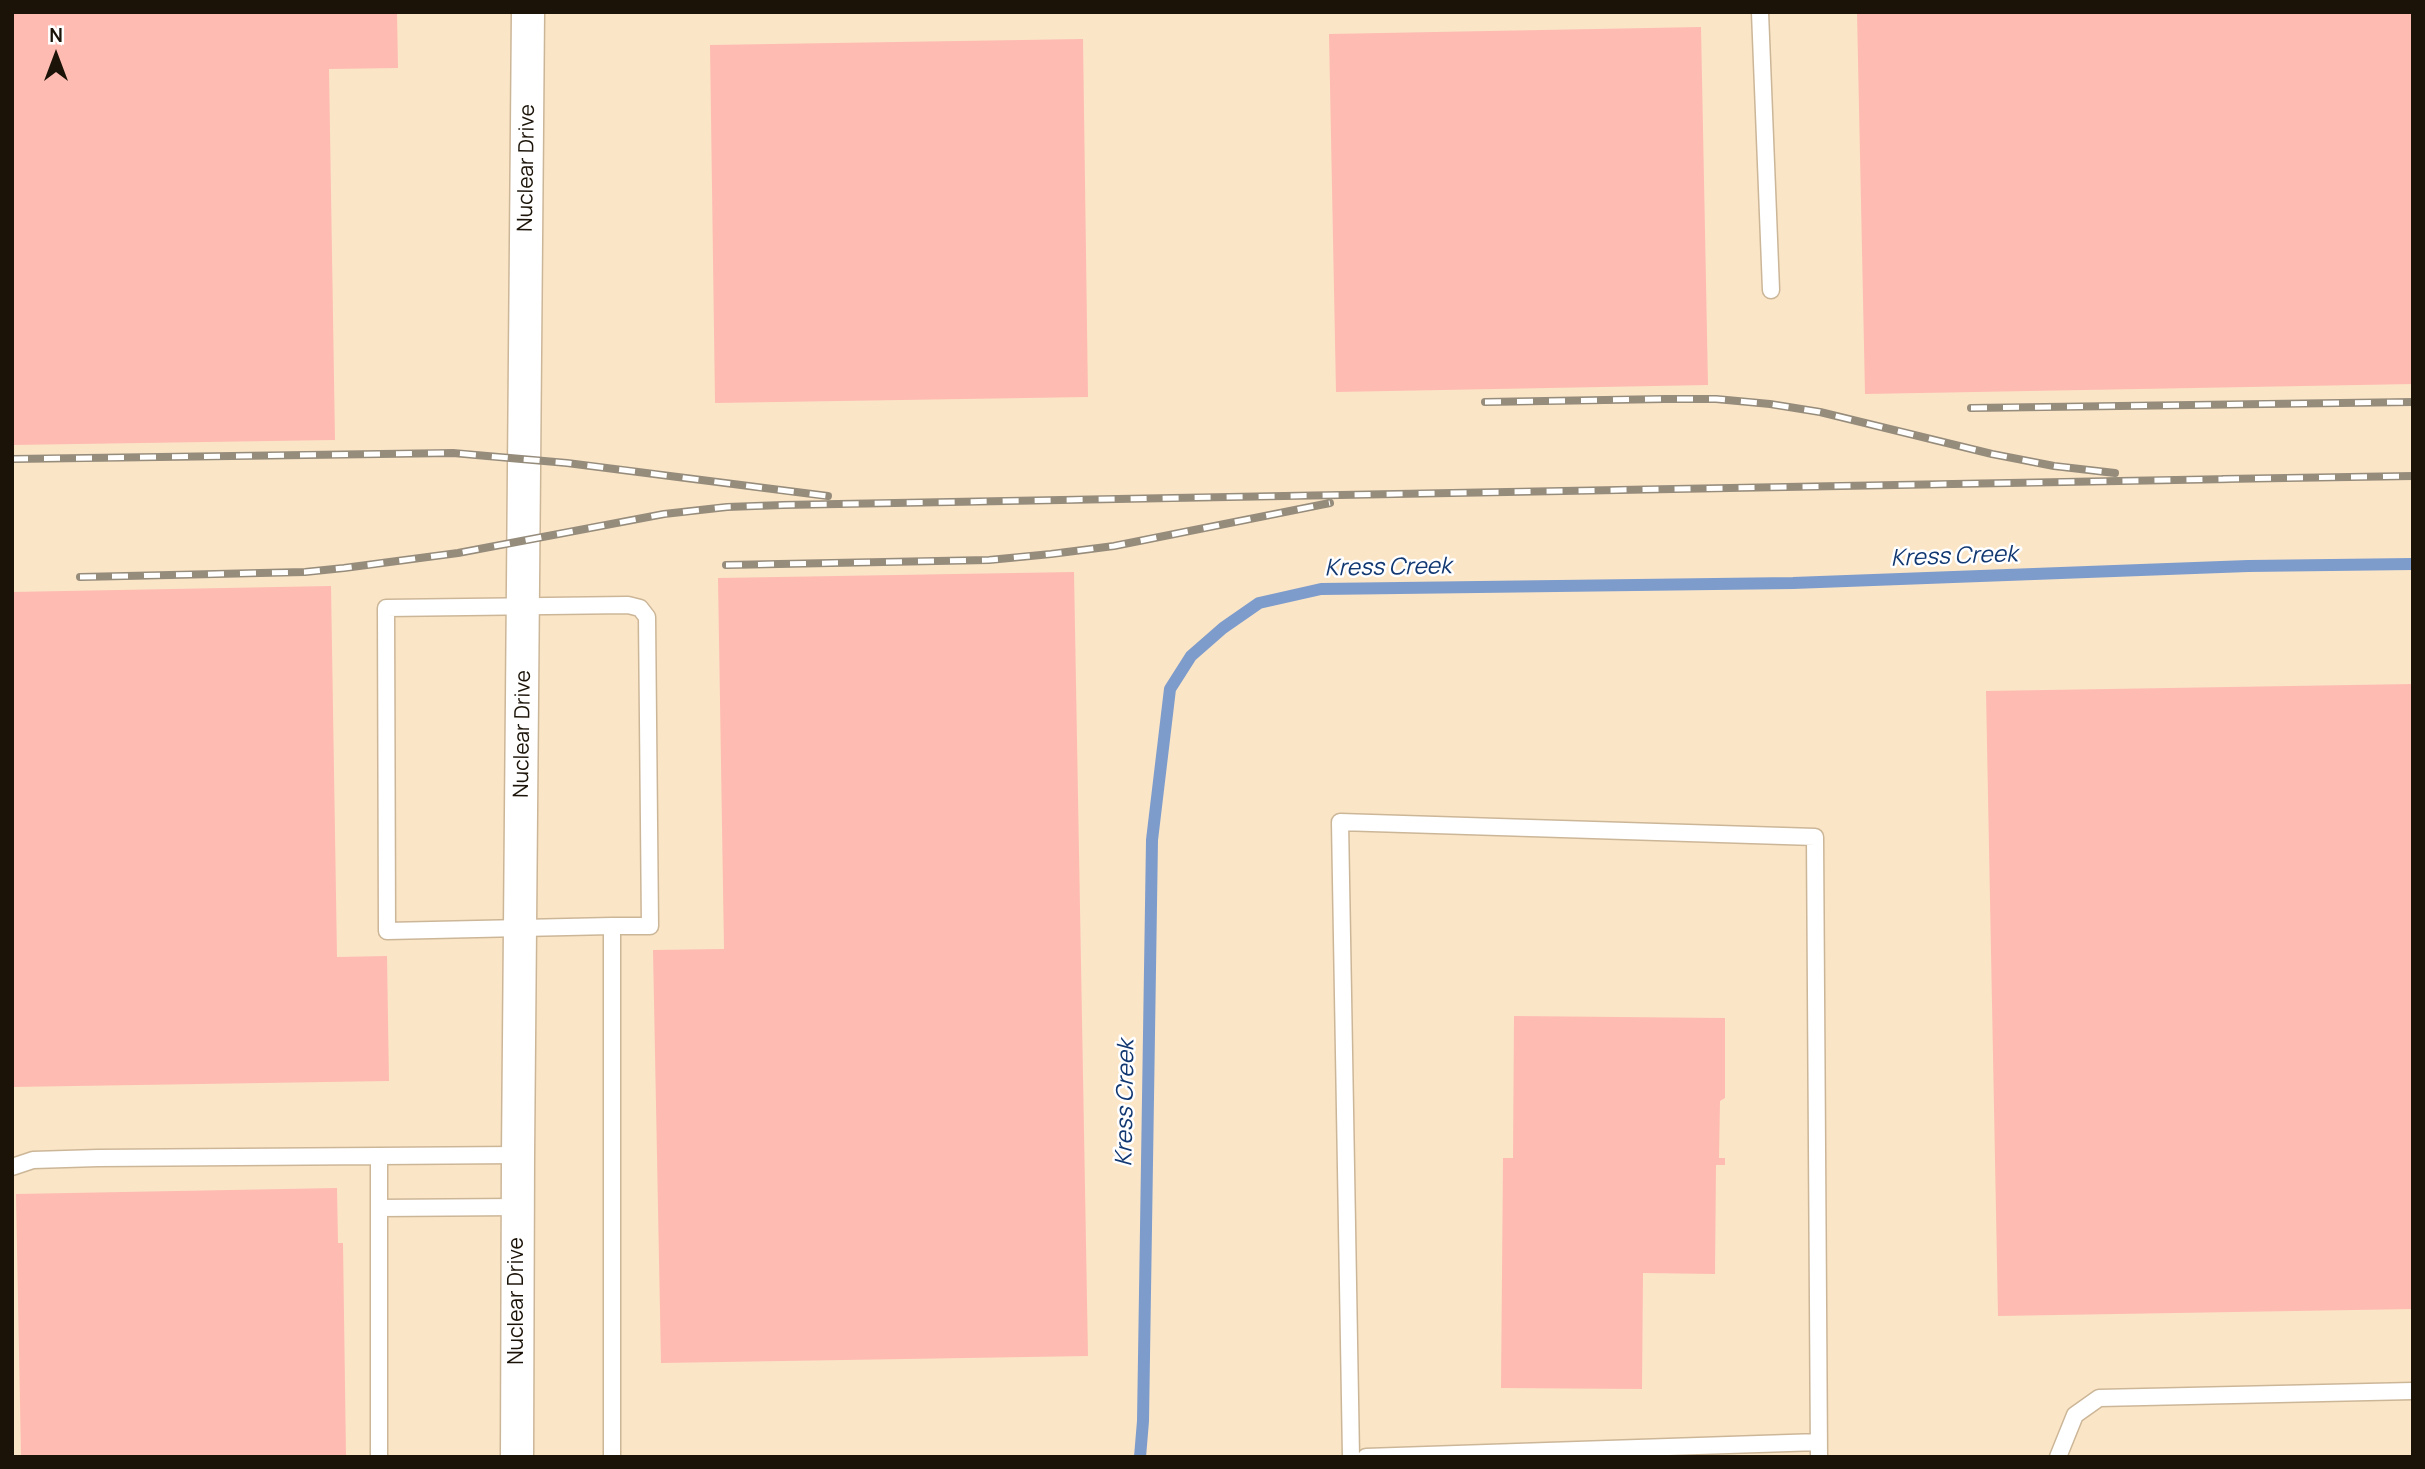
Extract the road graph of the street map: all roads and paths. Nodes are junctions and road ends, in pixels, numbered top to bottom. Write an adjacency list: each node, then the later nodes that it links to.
1 (528, 12): 4 (street, Nuclear Drive)
2 (1760, 12): 3 (lane)
3 (1771, 290)
4 (524, 606): 5 (lane); 6 (street, Nuclear Drive); 6 (lane)
5 (612, 926): 6 (lane); 16 (lane)
6 (520, 928): 7 (street, Nuclear Drive)
7 (517, 1154): 8 (lane); 10 (street, Nuclear Drive)
8 (379, 1156): 9 (lane); 11 (lane)
9 (12, 1167)
10 (517, 1207): 11 (lane); 15 (street, Nuclear Drive)
11 (379, 1208): 14 (lane)
12 (2413, 1391): 19 (lane)
13 (1819, 1450): 17 (lane); 18 (lane)
14 (379, 1457)
15 (517, 1457)
16 (612, 1457)
17 (1351, 1457)
18 (1366, 1457)
19 (2058, 1457)

